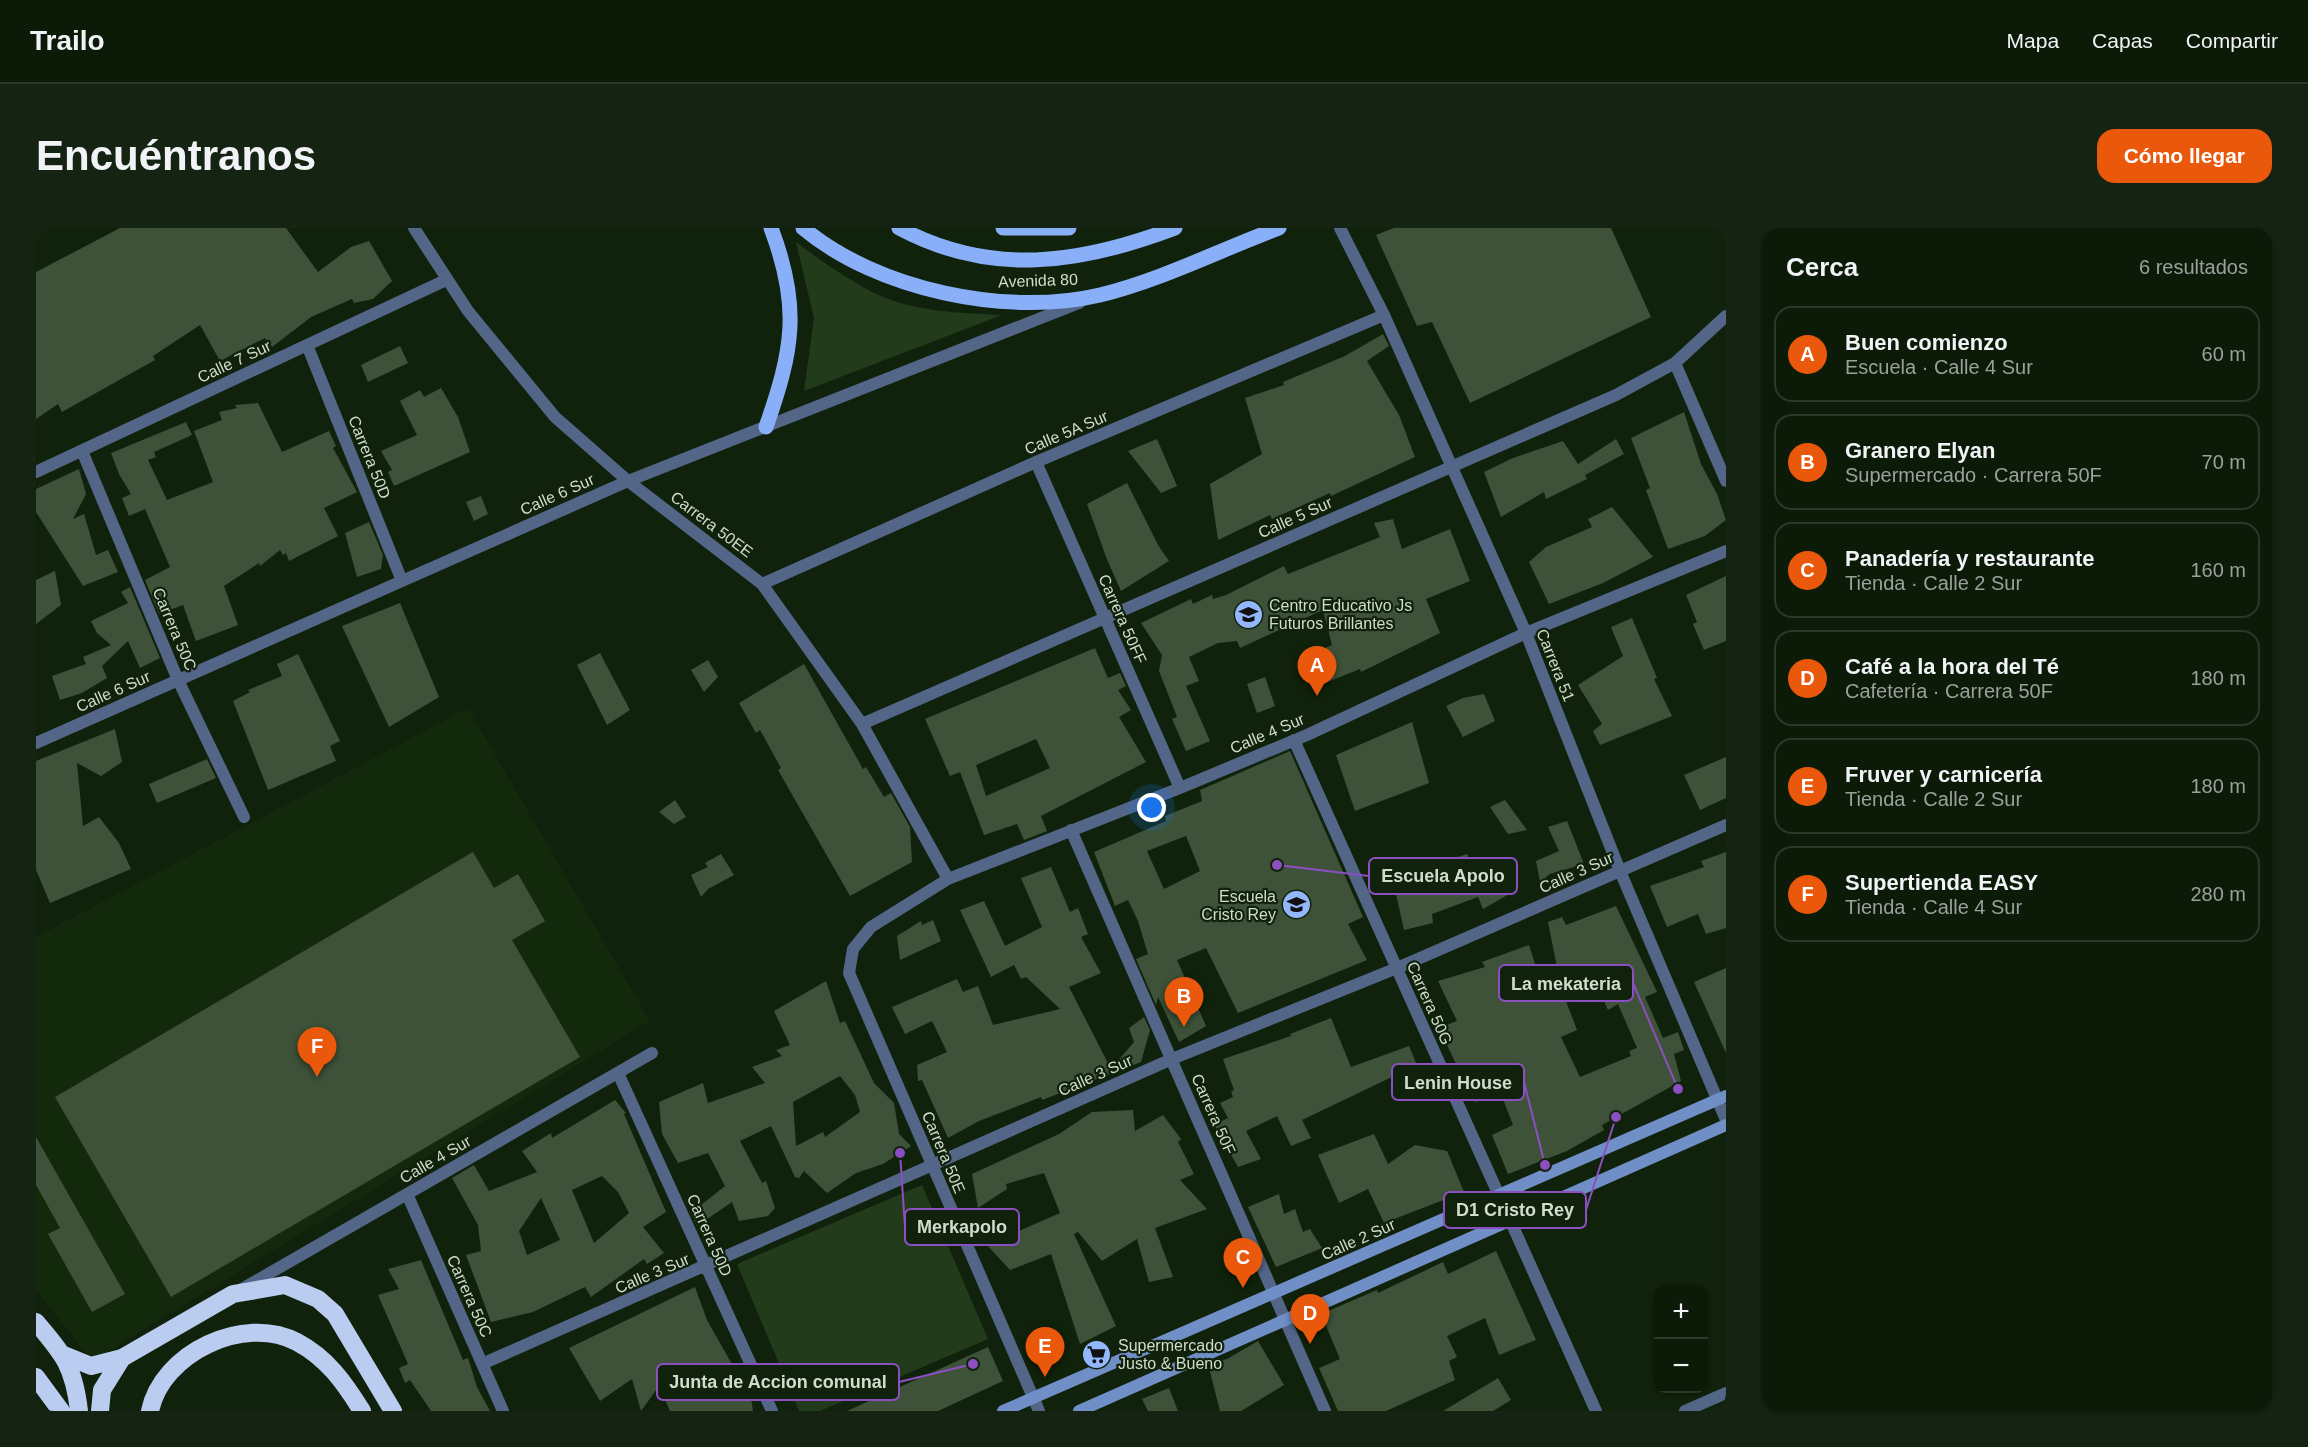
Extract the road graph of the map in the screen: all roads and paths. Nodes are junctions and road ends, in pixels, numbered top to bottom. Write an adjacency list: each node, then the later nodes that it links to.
1 (414, 228): 10 (street, Carrera 50EE)
2 (771, 228): 16 (main road)
3 (803, 228): 11 (main road, Avenida 80)
4 (899, 228): 7 (main road, Avenida 80)
5 (1003, 228): 6 (main road)
6 (1069, 228)
7 (1174, 228)
8 (1279, 228): 11 (main road, Avenida 80)
9 (1340, 228): 12 (street, Carrera 51)
10 (446, 280): 14 (street, Calle 7 Sur); 21 (street, Carrera 50EE)
11 (1100, 295): 16 (street, Calle 6 Sur)
12 (1384, 315): 18 (street, Calle 5A Sur); 19 (street, Carrera 51)
13 (1726, 316): 15 (street, Calle 5 Sur)
14 (307, 345): 17 (street, Calle 7 Sur); 24 (street, Carrera 50D)
15 (1675, 363): 19 (street, Calle 5 Sur); 22 (street)
16 (766, 427): 21 (street, Calle 6 Sur)
17 (82, 451): 20 (street, Calle 7 Sur); 28 (street, Carrera 50C)
18 (1036, 462): 25 (street, Calle 5A Sur); 26 (street, Carrera 50FF)
19 (1452, 466): 26 (street, Calle 5 Sur); 27 (street, Carrera 51)
20 (36, 472)
21 (628, 481): 24 (street, Calle 6 Sur); 25 (street, Carrera 50EE)
22 (1726, 481)
23 (1726, 551): 27 (street, Calle 4 Sur)
24 (402, 581): 28 (street, Calle 6 Sur)
25 (762, 584): 29 (street, Carrera 50EE)
26 (1104, 619): 29 (street, Calle 5 Sur); 32 (street, Carrera 50FF)
27 (1526, 633): 30 (street, Calle 4 Sur); 36 (street, Carrera 51)
28 (178, 680): 31 (street, Calle 6 Sur); 33 (street, Carrera 50C)
29 (862, 724): 37 (street, Carrera 50EE)
30 (1294, 740): 32 (street, Calle 4 Sur); 38 (street, Carrera 50G)
31 (36, 743)
32 (1180, 788): 35 (street, Calle 4 Sur)
33 (244, 816)
34 (1726, 825): 36 (street, Calle 3 Sur)
35 (1071, 830): 37 (street, Calle 4 Sur); 41 (street, Carrera 50F)
36 (1620, 871): 38 (street, Calle 3 Sur); 43 (street, Carrera 51)
37 (948, 879): 39 (street, Calle 4 Sur)
38 (1397, 969): 41 (street, Calle 3 Sur); 47 (street, Carrera 50G)
39 (849, 973): 45 (street, Carrera 50E)
40 (652, 1053): 42 (street, Calle 4 Sur)
41 (1172, 1059): 45 (street, Calle 3 Sur); 51 (street, Carrera 50F)
42 (618, 1073): 46 (street, Calle 4 Sur); 49 (street, Carrera 50D)
43 (1722, 1098): 44 (street, Carrera 51); 47 (main road, Calle 2 Sur)
44 (1726, 1122): 48 (main road)
45 (931, 1164): 49 (street, Calle 3 Sur); 59 (street, Carrera 50E)
46 (407, 1194): 50 (street, Calle 4 Sur); 56 (street, Carrera 50C)
47 (1499, 1196): 48 (street, Carrera 50G); 51 (main road, Calle 2 Sur)
48 (1510, 1220): 52 (main road); 72 (street, Carrera 50G)
49 (706, 1267): 56 (street, Calle 3 Sur); 67 (street, Carrera 50D)
50 (233, 1294): 55 (highway); 65 (highway)
51 (1275, 1294): 52 (street, Carrera 50F); 59 (main road, Calle 2 Sur)
52 (1285, 1320): 70 (main road); 71 (street, Carrera 50F)
53 (36, 1322): 54 (highway)
54 (64, 1355): 55 (highway); 61 (highway)
55 (122, 1358): 62 (highway)
56 (482, 1364): 66 (street, Carrera 50C)
57 (36, 1377): 60 (highway)
58 (1726, 1393): 73 (street)
59 (1033, 1398): 68 (main road, Calle 2 Sur); 69 (street, Carrera 50E)
60 (61, 1411)
61 (79, 1411)
62 (100, 1411)
63 (150, 1411): 64 (highway)
64 (362, 1411)
65 (393, 1411)
66 (503, 1411)
67 (772, 1411)
68 (1003, 1411)
69 (1039, 1411)
70 (1079, 1411)
71 (1325, 1411)
72 (1596, 1411)
73 (1685, 1411)

